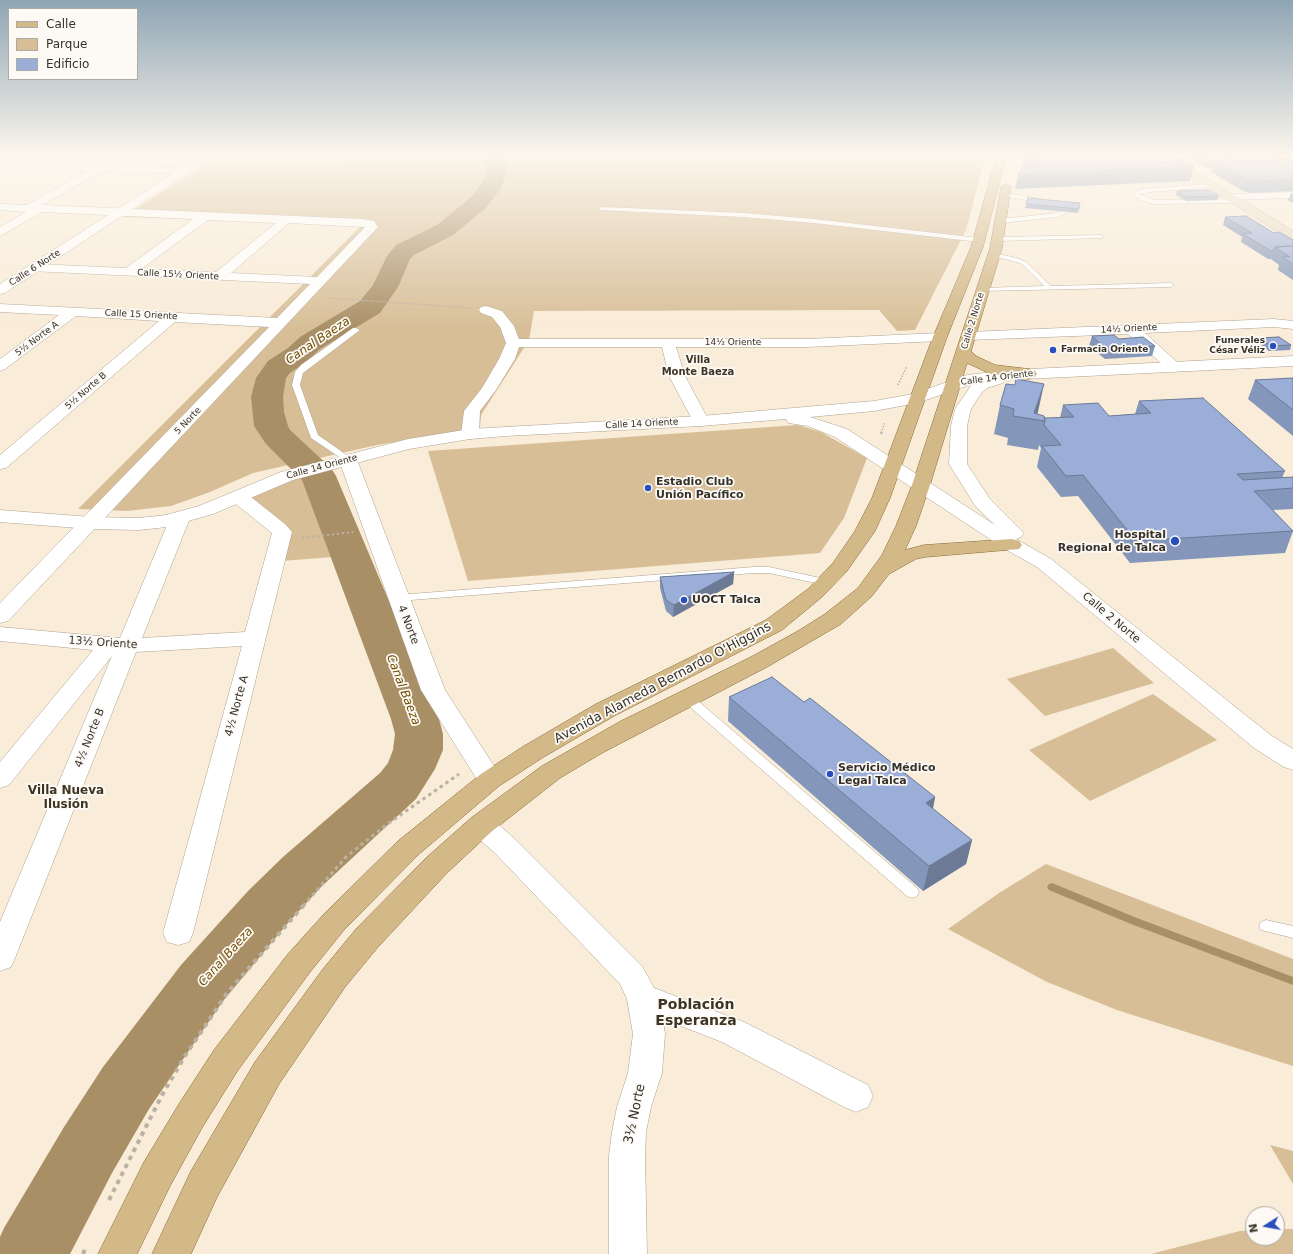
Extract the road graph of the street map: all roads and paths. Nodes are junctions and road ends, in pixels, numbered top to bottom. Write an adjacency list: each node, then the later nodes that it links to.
1 (29, 213): 12 (street)
2 (110, 213): 3 (street)
3 (120, 213): 9 (street); 18 (street, Calle 6 Norte)
4 (685, 213): 16 (lane)
5 (986, 213): 16 (main road, Calle 2 Norte)
6 (1002, 213): 11 (main road, Calle 2 Norte)
7 (1024, 213): 11 (lane)
8 (1256, 213): 13 (main road)
9 (205, 216): 10 (street); 19 (street)
10 (286, 220): 20 (street); 21 (street, 5 Norte)
11 (1001, 221): 15 (main road, Calle 2 Norte)
12 (0, 232)
13 (1293, 236)
14 (1101, 237): 15 (lane)
15 (998, 239): 17 (main road, Calle 2 Norte)
16 (979, 240): 36 (main road, Calle 2 Norte)
17 (994, 255): 24 (lane); 25 (main road, Calle 2 Norte)
18 (34, 268): 19 (street, Calle 15½ Oriente); 23 (street, Calle 6 Norte)
19 (129, 272): 20 (street, Calle 15½ Oriente)
20 (220, 276): 21 (street, Calle 15½ Oriente)
21 (321, 281): 31 (street, 5 Norte)
22 (1171, 285): 24 (lane)
23 (1, 288)
24 (1049, 288): 25 (lane)
25 (982, 290): 35 (main road, Calle 2 Norte)
26 (356, 299): 28 (path)
27 (0, 308): 29 (street, Calle 15 Oriente)
28 (486, 310): 37 (street)
29 (73, 312): 30 (street, Calle 15 Oriente); 41 (street, 5½ Norte A)
30 (172, 317): 31 (street, Calle 15 Oriente); 50 (street, 5½ Norte B)
31 (281, 323): 56 (street, 5 Norte)
32 (1291, 325): 33 (street, 14½ Oriente)
33 (1132, 329): 35 (street, 14½ Oriente); 42 (street)
34 (356, 330): 49 (lane)
35 (968, 336): 39 (main road, Calle 2 Norte)
36 (940, 337): 38 (street, 14½ Oriente); 45 (main road, Calle 2 Norte)
37 (519, 343): 38 (street, 14½ Oriente); 48 (street)
38 (668, 344): 47 (street)
39 (963, 352): 43 (main road); 44 (main road, Calle 2 Norte)
40 (1293, 361): 42 (street, Calle 14 Oriente)
41 (0, 366)
42 (1174, 367): 43 (street, Calle 14 Oriente)
43 (1020, 375): 44 (street, Calle 14 Oriente); 60 (street)
44 (952, 384): 45 (street, Calle 14 Oriente); 52 (main road, Calle 2 Norte)
45 (917, 398): 46 (street, Calle 14 Oriente); 51 (main road, Calle 2 Norte)
46 (751, 417): 47 (street, Calle 14 Oriente); 51 (street, Calle 2 Norte)
47 (701, 421): 48 (street, Calle 14 Oriente)
48 (470, 434): 49 (street, Calle 14 Oriente)
49 (348, 460): 53 (street, Calle 14 Oriente); 57 (street, 4 Norte)
50 (0, 464)
51 (892, 466): 52 (street, Calle 2 Norte); 62 (main road, Avenida Alameda Bernardo O'Higgins)
52 (921, 485): 59 (street, Calle 2 Norte); 61 (main road, Avenida Alameda Bernardo O'Higgins)
53 (239, 497): 55 (street, Calle 14 Oriente); 66 (street, 4½ Norte A)
54 (0, 516): 56 (street, Calle 14 Oriente)
55 (180, 518): 56 (street, Calle 14 Oriente); 67 (street, 4½ Norte B)
56 (91, 523): 64 (street, 5 Norte)
57 (372, 530): 58 (path); 63 (street, 4 Norte)
58 (317, 536)
59 (1012, 545): 60 (street, Calle 2 Norte); 61 (main road)
60 (1044, 563): 69 (street, Calle 2 Norte)
61 (881, 571): 68 (main road, Avenida Alameda Bernardo O'Higgins)
62 (825, 582): 63 (lane); 71 (main road, Avenida Alameda Bernardo O'Higgins)
63 (398, 598): 71 (street, 4 Norte)
64 (0, 616)
65 (0, 634): 67 (street, 13½ Oriente)
66 (255, 638): 67 (street, 13½ Oriente); 76 (street, 4½ Norte A)
67 (118, 645): 70 (street); 77 (street, 4½ Norte B)
68 (687, 698): 72 (main road, Avenida Alameda Bernardo O'Higgins); 73 (lane)
69 (1293, 761)
70 (0, 779)
71 (490, 780): 80 (main road, Avenida Alameda Bernardo O'Higgins)
72 (481, 825): 78 (street, 3½ Norte); 81 (main road, Avenida Alameda Bernardo O'Higgins)
73 (912, 892)
74 (1266, 926): 75 (lane)
75 (1293, 932)
76 (178, 933)
77 (0, 958)
78 (643, 998): 79 (street); 82 (street, 3½ Norte)
79 (856, 1096)
80 (117, 1254)
81 (171, 1254)
82 (628, 1254)

